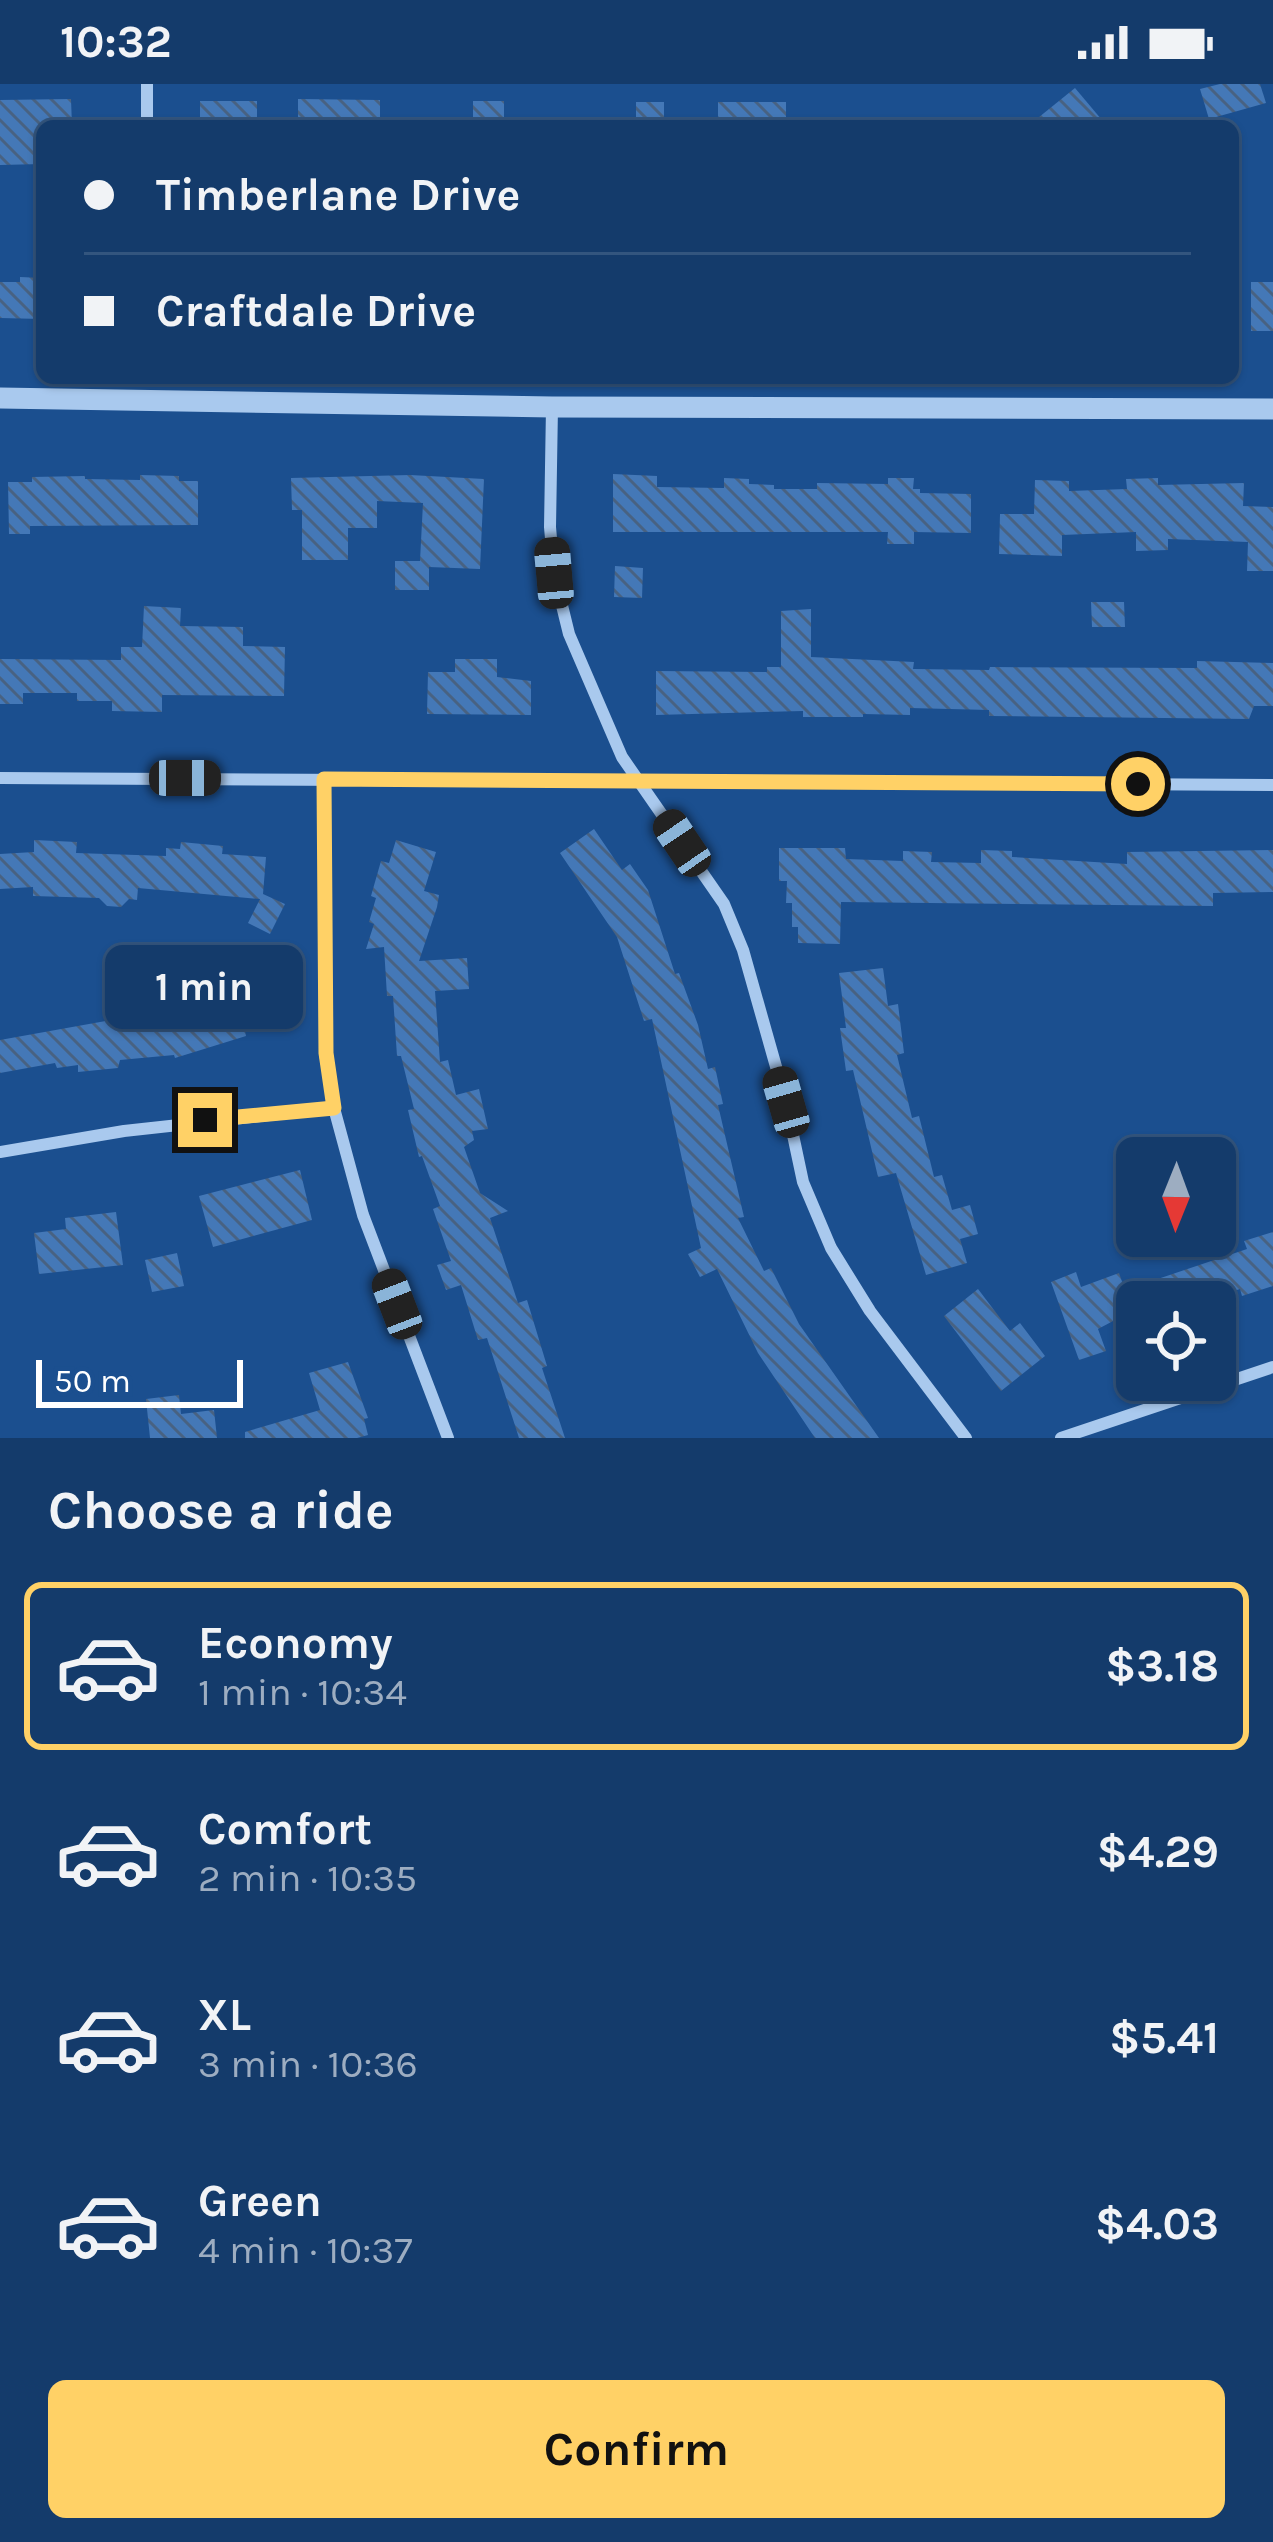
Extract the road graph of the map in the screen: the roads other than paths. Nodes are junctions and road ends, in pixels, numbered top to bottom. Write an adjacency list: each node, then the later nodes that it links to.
1 (147, 84): 2 (street)
2 (147, 120)
3 (146, 388): 4 (street); 5 (street)
4 (0, 398)
5 (552, 407): 6 (street); 9 (street)
6 (1273, 410)
7 (0, 778): 8 (street)
8 (324, 779): 9 (street); 11 (street)
9 (641, 782): 10 (street); 15 (street)
10 (1273, 785)
11 (334, 1108): 12 (street); 14 (street)
12 (0, 1152)
13 (1273, 1367): 16 (street)
14 (448, 1438)
15 (966, 1438)
16 (1060, 1438)

